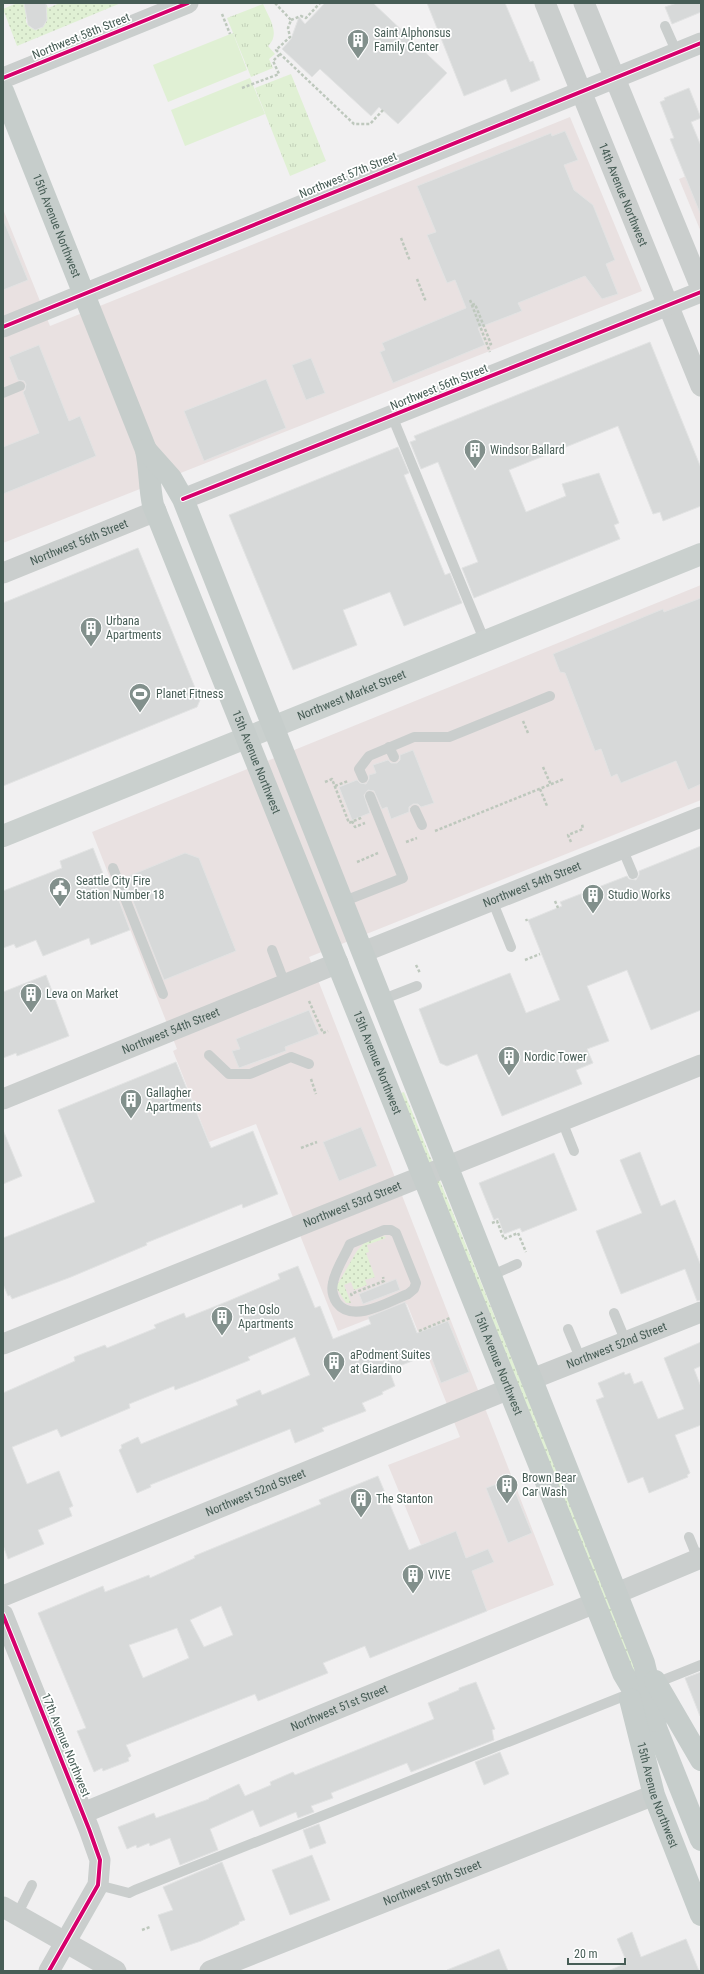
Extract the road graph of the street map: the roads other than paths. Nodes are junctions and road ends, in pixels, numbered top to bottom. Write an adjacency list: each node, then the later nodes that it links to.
1 (188, 3): 7 (street, Northwest 58th Street)
2 (545, 3): 10 (street, 14th Avenue Northwest)
3 (584, 3): 8 (street)
4 (666, 26): 6 (lane)
5 (701, 43): 6 (street, Northwest 57th Street)
6 (677, 53): 8 (street, Northwest 57th Street)
7 (3, 78)
8 (614, 78): 10 (street, Northwest 57th Street); 11 (street)
9 (3, 91): 13 (main road, 15th Avenue Northwest)
10 (581, 91): 13 (street, Northwest 57th Street); 14 (street, 14th Avenue Northwest)
11 (701, 288)
12 (701, 292): 14 (street, Northwest 56th Street)
13 (84, 294): 15 (street, Northwest 57th Street); 20 (main road, 15th Avenue Northwest)
14 (669, 305): 17 (street, 14th Avenue Northwest); 19 (street, Northwest 56th Street)
15 (3, 327)
16 (20, 386): 18 (lane)
17 (701, 386)
18 (3, 392)
19 (392, 416): 21 (street, Northwest 56th Street); 25 (lane)
20 (146, 450): 21 (main road, 15th Avenue Northwest); 22 (main road, 15th Avenue Northwest)
21 (183, 499): 27 (main road, 15th Avenue Northwest)
22 (156, 511): 24 (street, Northwest 56th Street); 28 (main road, 15th Avenue Northwest)
23 (701, 554): 25 (main road, Northwest Market Street)
24 (3, 573)
25 (485, 642): 27 (main road, Northwest Market Street)
26 (550, 696): 29 (lane)
27 (273, 727): 28 (main road, Northwest Market Street); 41 (main road, 15th Avenue Northwest)
28 (247, 738): 36 (main road, Northwest Market Street); 45 (main road, 15th Avenue Northwest)
29 (390, 747): 30 (lane); 31 (lane)
30 (394, 757)
31 (358, 778)
32 (370, 796): 41 (lane)
33 (415, 810): 35 (lane)
34 (701, 817): 37 (street, Northwest 54th Street)
35 (422, 825)
36 (3, 836)
37 (622, 848): 39 (lane); 40 (street, Northwest 54th Street)
38 (113, 868): 48 (lane)
39 (633, 874)
40 (492, 900): 42 (lane); 44 (street, Northwest 54th Street)
41 (342, 902): 44 (main road, 15th Avenue Northwest)
42 (511, 947)
43 (272, 950): 46 (lane)
44 (362, 952): 49 (main road, 15th Avenue Northwest)
45 (338, 963): 46 (street, Northwest 54th Street); 57 (main road, 15th Avenue Northwest)
46 (285, 984): 53 (street, Northwest 54th Street)
47 (417, 986): 49 (lane)
48 (163, 994)
49 (381, 1000): 56 (main road, 15th Avenue Northwest)
50 (209, 1055): 51 (lane)
51 (309, 1064)
52 (701, 1065): 54 (street, Northwest 53rd Street)
53 (3, 1099)
54 (562, 1121): 55 (lane); 56 (street, Northwest 53rd Street)
55 (574, 1151)
56 (447, 1167): 57 (street, Northwest 53rd Street); 60 (main road, 15th Avenue Northwest)
57 (423, 1176): 65 (street, Northwest 53rd Street); 68 (main road, 15th Avenue Northwest)
58 (405, 1254): 58 (lane)
59 (517, 1264): 60 (lane)
60 (490, 1276): 67 (main road, 15th Avenue Northwest)
61 (701, 1312): 64 (street, Northwest 52nd Street)
62 (614, 1313): 64 (lane)
63 (568, 1329): 66 (lane)
64 (626, 1342): 66 (street, Northwest 52nd Street)
65 (3, 1344)
66 (581, 1360): 67 (street, Northwest 52nd Street)
67 (532, 1379): 71 (main road, 15th Avenue Northwest)
68 (509, 1389): 72 (street, Northwest 52nd Street); 73 (main road, 15th Avenue Northwest)
69 (689, 1537): 70 (lane)
70 (700, 1559): 71 (street)
71 (617, 1593): 76 (main road, 15th Avenue Northwest)
72 (3, 1596)
73 (595, 1602): 78 (main road, 15th Avenue Northwest); 84 (street, Northwest 51st Street)
74 (3, 1615): 75 (street, 17th Avenue Northwest)
75 (12, 1652): 84 (street, 17th Avenue Northwest)
76 (644, 1663): 79 (main road, 15th Avenue Northwest); 81 (main road, 15th Avenue Northwest)
77 (701, 1665): 79 (lane)
78 (623, 1672): 80 (main road, 15th Avenue Northwest); 81 (main road, 15th Avenue Northwest)
79 (656, 1683): 82 (main road, 15th Avenue Northwest)
80 (628, 1694): 83 (main road, 15th Avenue Northwest); 87 (lane)
81 (657, 1730): 85 (main road, 15th Avenue Northwest)
82 (701, 1760)
83 (654, 1795): 89 (main road, 15th Avenue Northwest); 93 (street, Northwest 50th Street)
84 (83, 1813): 87 (street, 17th Avenue Northwest)
85 (701, 1840)
86 (32, 1885): 88 (lane)
87 (98, 1885): 90 (street)
88 (10, 1911): 90 (street)
89 (701, 1916)
90 (65, 1942): 91 (street); 92 (street)
91 (49, 1971)
92 (116, 1971)
93 (210, 1971)

